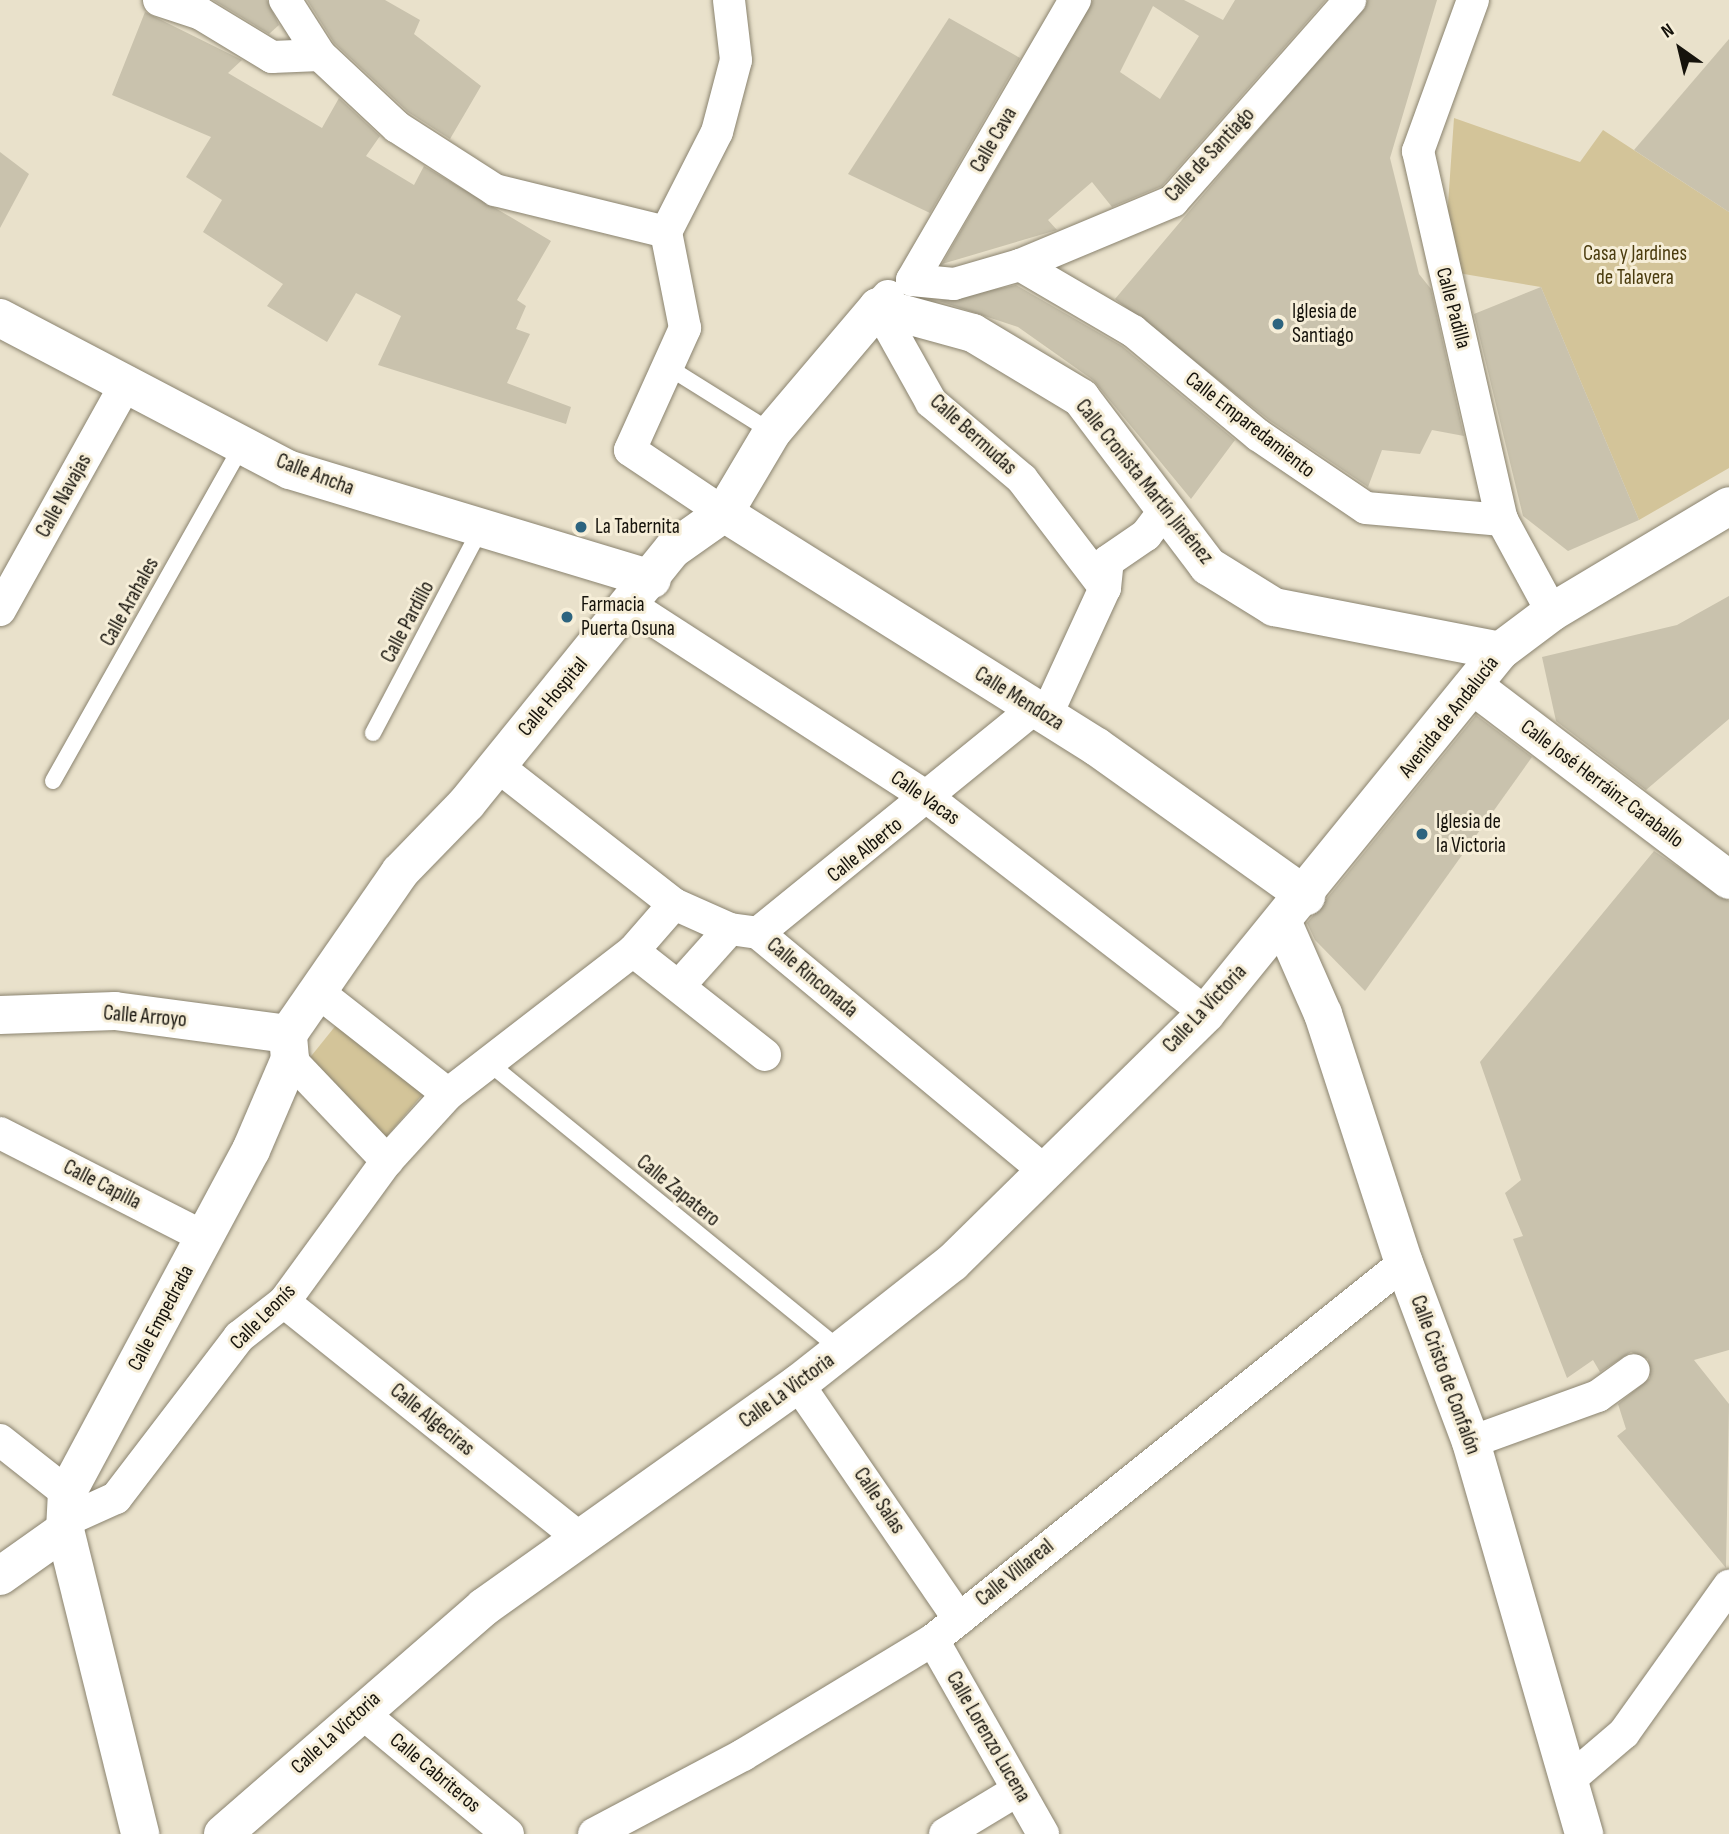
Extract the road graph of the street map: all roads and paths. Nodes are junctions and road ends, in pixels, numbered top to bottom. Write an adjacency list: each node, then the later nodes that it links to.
1 (159, 0): 7 (street)
2 (285, 0): 7 (street)
3 (729, 0): 8 (street)
4 (1075, 0): 10 (street, Calle Cava)
5 (1350, 0): 9 (street, Calle de Santiago)
6 (1473, 0): 20 (street, Calle Padilla)
7 (320, 55): 8 (street)
8 (666, 232): 13 (street)
9 (1020, 265): 10 (street, Calle de Santiago); 20 (street, Calle Emparedamiento)
10 (912, 280): 11 (street, Calle Hospital)
11 (878, 307): 15 (street, Calle Hospital); 18 (street, Calle Cronista Martín Jiménez); 22 (street, Calle Bermudas)
12 (0, 318): 14 (street, Calle Ancha)
13 (668, 366): 15 (lane); 19 (street)
14 (127, 382): 16 (street, Calle Ancha); 24 (street, Calle Navajas)
15 (772, 432): 19 (street, Calle Hospital)
16 (243, 443): 21 (street, Calle Ancha); 31 (lane, Calle Arahales)
17 (1729, 506): 25 (street, Avenida de Andalucía)
18 (1166, 508): 22 (street); 26 (street, Calle Cronista Martín Jiménez)
19 (724, 513): 23 (street, Calle Hospital); 28 (street, Calle Mendoza)
20 (1502, 520): 25 (street, Calle Padilla)
21 (480, 530): 23 (street, Calle Ancha); 29 (lane, Calle Pardillo)
22 (1105, 588): 28 (street)
23 (641, 592): 30 (street, Calle Hospital); 32 (street, Calle Vacas)
24 (0, 610)
25 (1552, 612): 26 (street, Avenida de Andalucía)
26 (1500, 651): 27 (street, Avenida de Andalucía)
27 (1475, 687): 33 (street, Calle José Herráinz Caraballo); 35 (street, Avenida de Andalucía)
28 (1040, 713): 32 (street, Calle Alberto); 35 (street, Calle Mendoza)
29 (373, 733)
30 (496, 765): 34 (street, Calle Rinconada); 39 (street, Calle Hospital)
31 (53, 781)
32 (928, 798): 36 (street, Calle Alberto); 40 (street, Calle Vacas)
33 (1729, 880)
34 (674, 904): 36 (street, Calle Rinconada); 37 (street, Calle Leonís)
35 (1294, 909): 40 (street, Calle La Victoria); 50 (street, Calle Cristo de Confalón)
36 (744, 931): 38 (street, Calle Alberto); 48 (street, Calle Rinconada)
37 (633, 951): 38 (street); 44 (street, Calle Leonís)
38 (679, 986): 43 (street)
39 (318, 992): 42 (street, Calle Hospital); 45 (street)
40 (1206, 1013): 48 (street, Calle La Victoria)
41 (0, 1015): 42 (street, Calle Arroyo)
42 (289, 1047): 47 (street); 49 (street, Calle Empedrada)
43 (765, 1055)
44 (489, 1063): 45 (street, Calle Leonís); 52 (lane, Calle Zapatero)
45 (448, 1094): 47 (street, Calle Leonís)
46 (0, 1133): 49 (street, Calle Capilla)
47 (387, 1161): 51 (street, Calle Leonís)
48 (1043, 1170): 52 (street, Calle La Victoria)
49 (204, 1237): 57 (street, Calle Empedrada)
50 (1404, 1263): 56 (street, Calle Cristo de Confalón); 61 (street, Calle Villareal)
51 (284, 1302): 57 (street, Calle Leonís); 58 (street, Calle Algeciras)
52 (842, 1351): 54 (street, Calle La Victoria)
53 (1634, 1370): 56 (street)
54 (798, 1384): 58 (street, Calle La Victoria); 61 (street, Calle Salas)
55 (0, 1440): 57 (street)
56 (1471, 1442): 64 (street, Calle Cristo de Confalón)
57 (66, 1515): 59 (street, Calle Empedrada); 66 (street)
58 (580, 1538): 63 (street, Calle La Victoria)
59 (0, 1576)
60 (1729, 1586): 64 (street)
61 (959, 1619): 62 (street, Calle Villareal)
62 (933, 1640): 65 (street, Calle Lorenzo Lucena); 69 (street, Calle Villareal)
63 (361, 1712): 67 (street, Calle La Victoria); 68 (street, Calle Cabriteros)
64 (1569, 1780): 72 (street, Calle Cristo de Confalón)
65 (1018, 1790): 70 (street); 71 (street, Calle Lorenzo Lucena)
66 (140, 1834)
67 (223, 1834)
68 (508, 1834)
69 (594, 1834)
70 (945, 1834)
71 (1043, 1834)
72 (1584, 1834)

